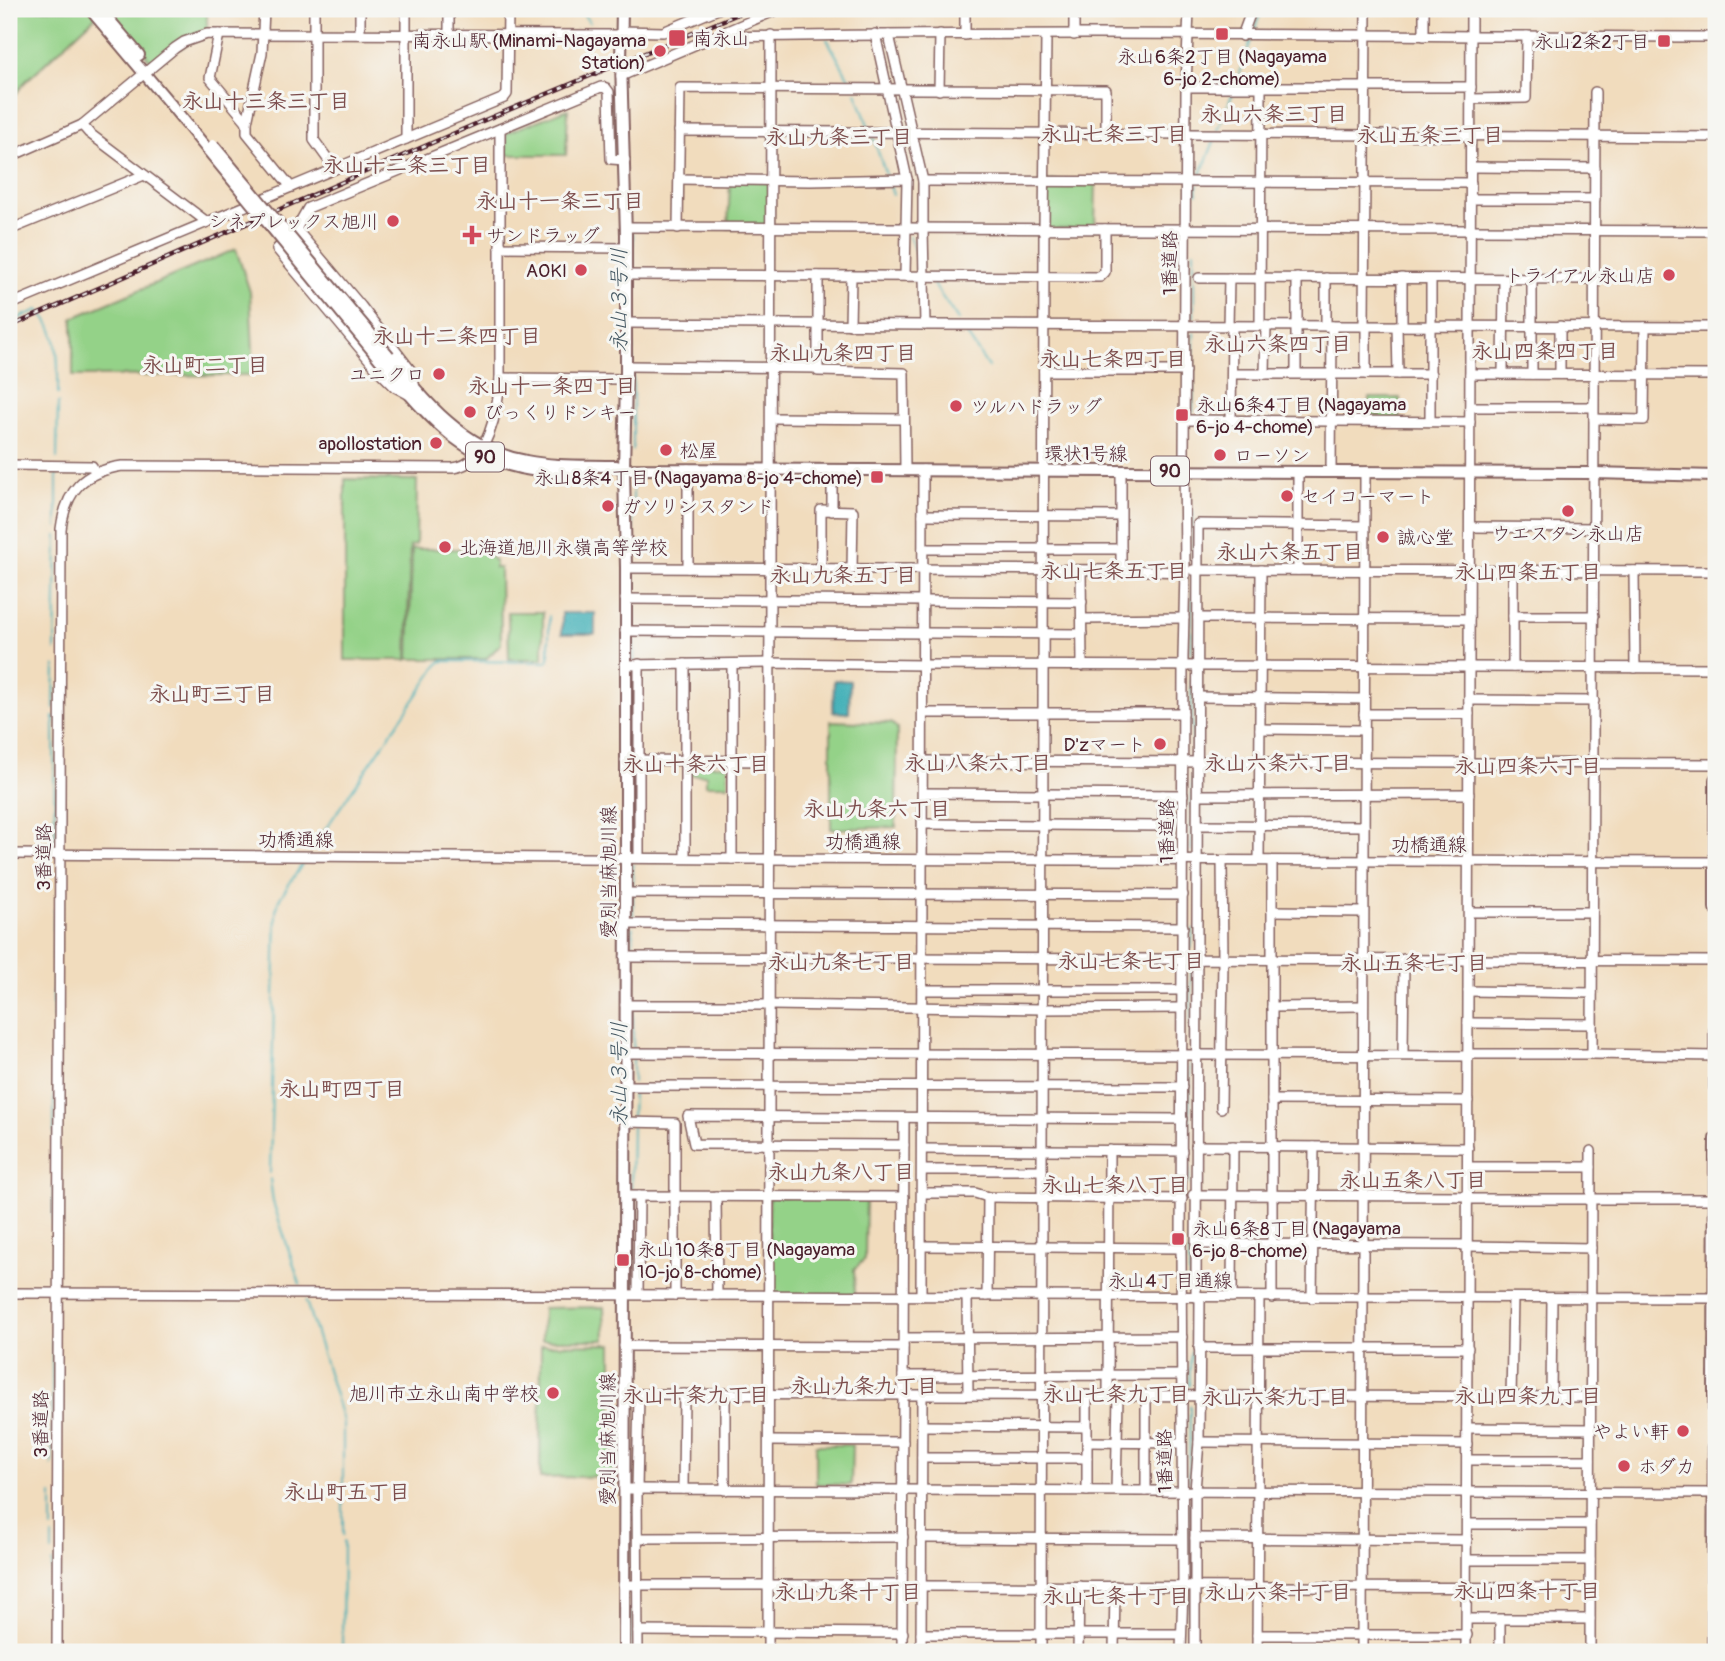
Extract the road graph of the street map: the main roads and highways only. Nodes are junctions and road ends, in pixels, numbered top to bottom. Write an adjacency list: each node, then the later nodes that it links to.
1 (90, 9): 4 (main road, 90)
2 (100, 9): 4 (main road, 90)
3 (622, 9): 5 (main road, 愛別当麻旭川線)
4 (147, 71): 5 (main road, 環状1号線 / 90, bridge)
5 (624, 469): 6 (main road, 環状1号線 / 90); 19 (main road, 愛別当麻旭川線)
6 (1716, 476)
7 (1716, 780): 8 (highway)
8 (1716, 862): 9 (highway)
9 (1716, 908)
10 (1716, 1031): 11 (highway)
11 (1716, 1056): 12 (highway)
12 (1716, 1087)
13 (1716, 1139): 14 (highway)
14 (1716, 1199): 15 (highway)
15 (1716, 1298): 16 (highway)
16 (1715, 1446): 17 (highway)
17 (1716, 1493): 18 (highway)
18 (1715, 1590): 20 (highway)
19 (624, 1652)
20 (1714, 1652)

